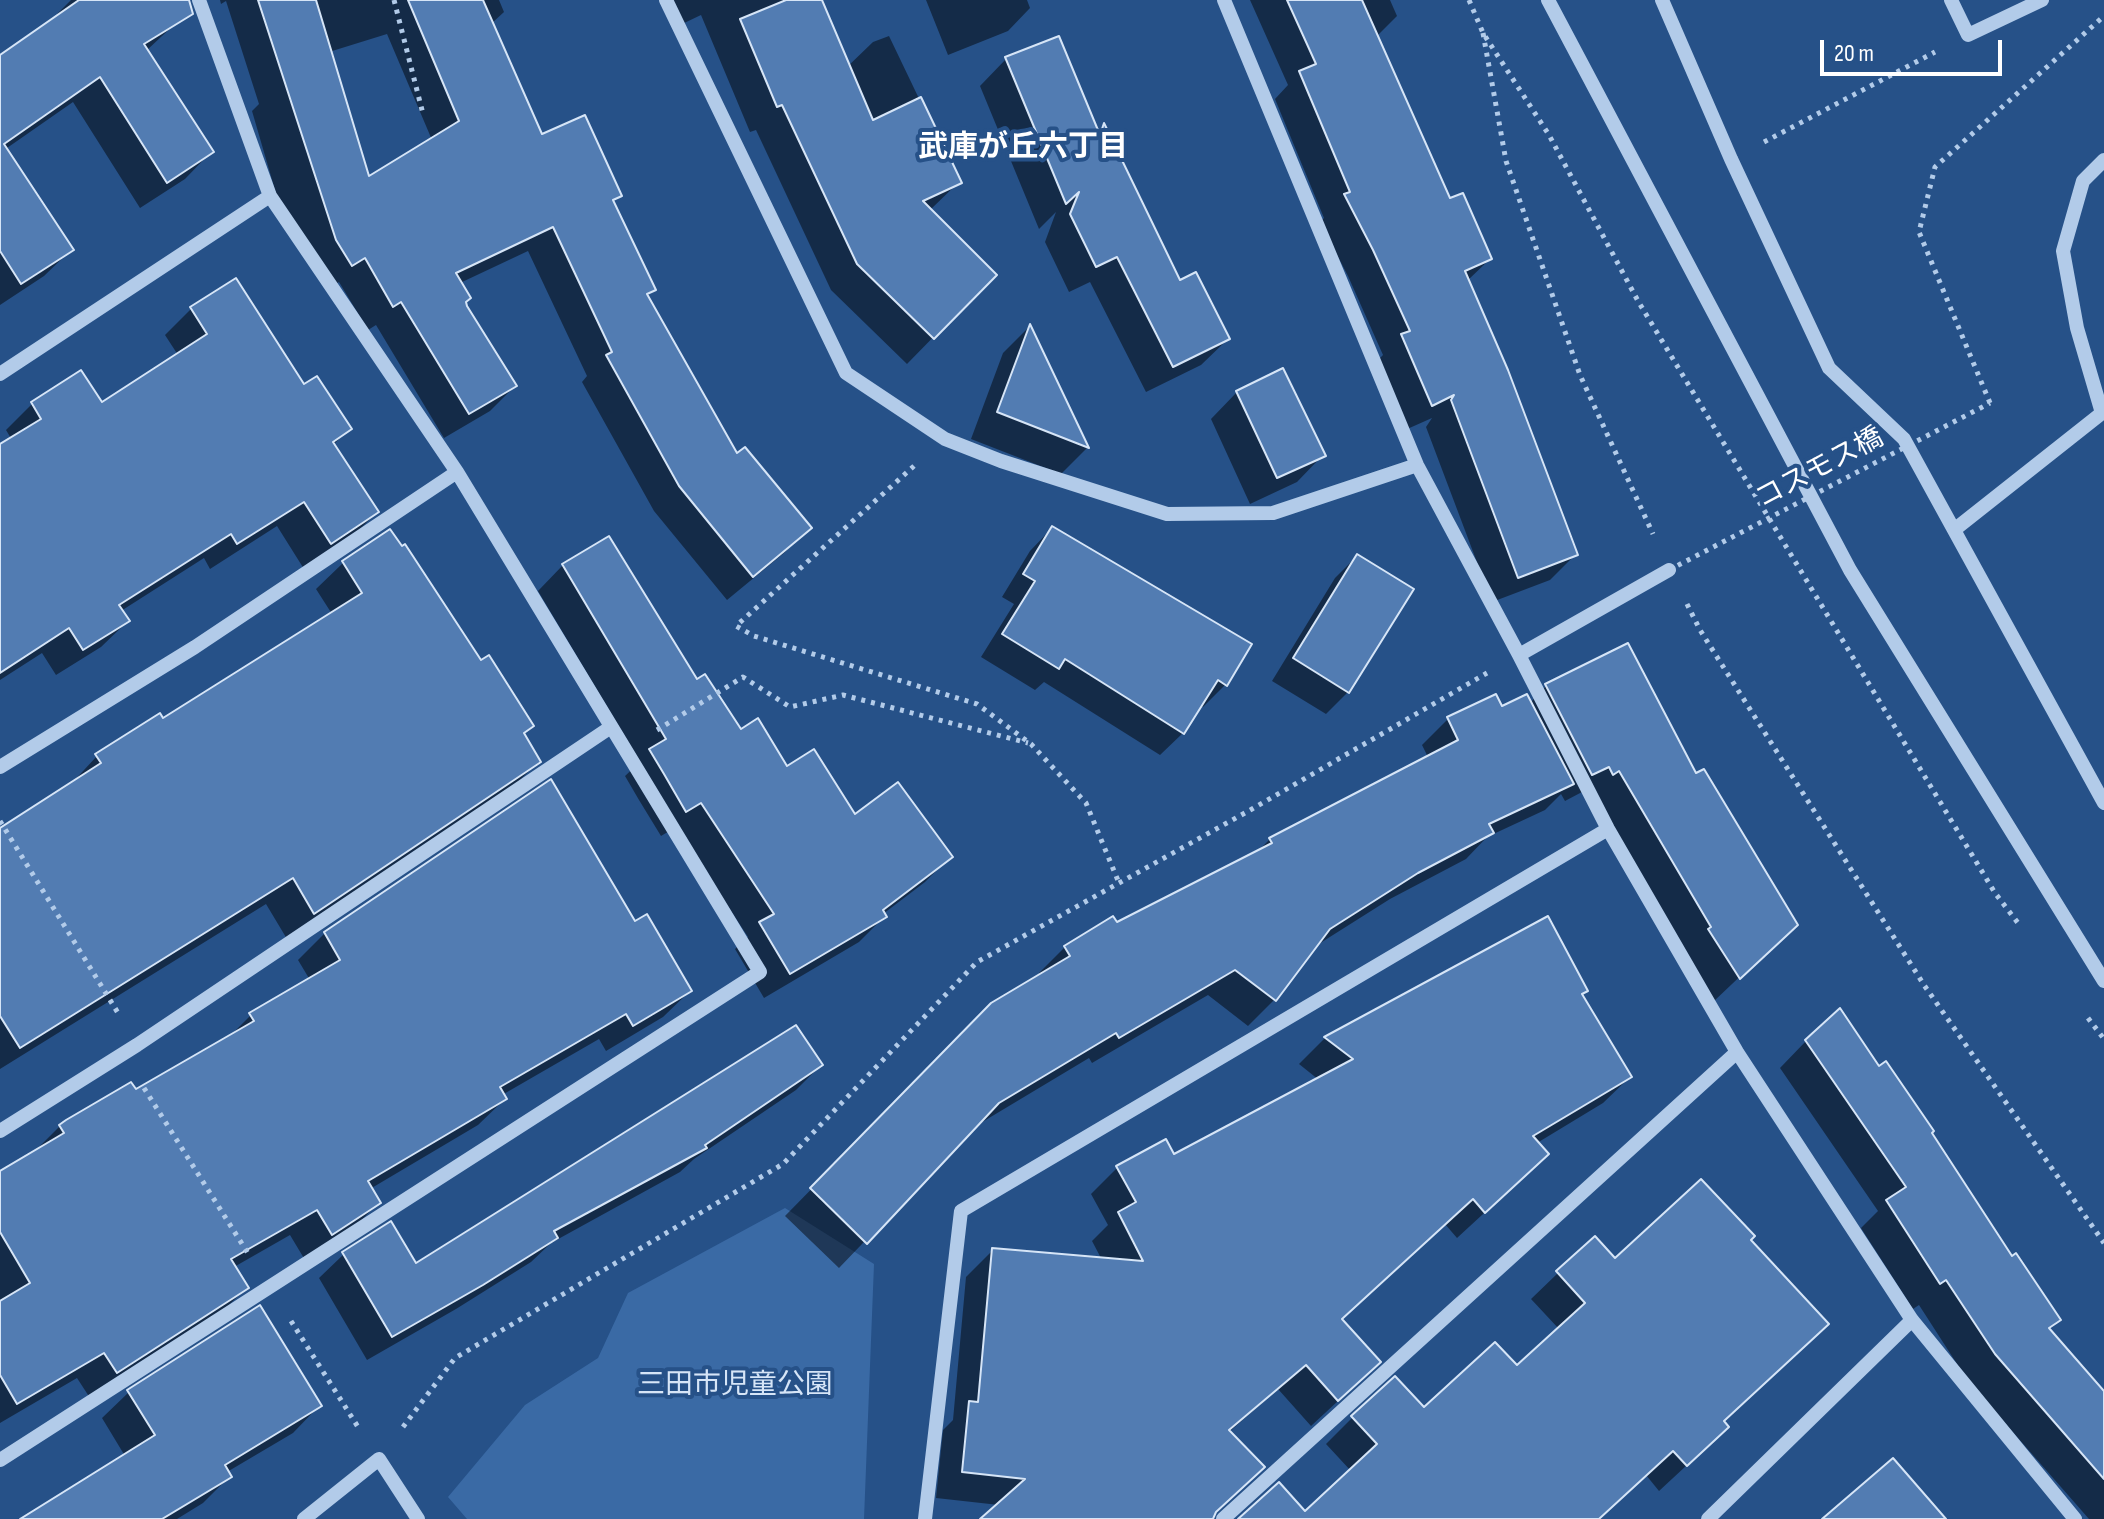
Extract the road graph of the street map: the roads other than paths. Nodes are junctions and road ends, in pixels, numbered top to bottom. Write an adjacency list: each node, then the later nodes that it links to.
1 (199, 0): 9 (street)
2 (666, 0): 11 (street)
3 (1224, 0): 11 (street)
4 (1548, 0): 20 (street)
5 (1662, 0): 13 (street)
6 (1951, 0): 7 (street)
7 (2042, 0)
8 (2104, 160): 13 (street)
9 (270, 196): 10 (street); 12 (street)
10 (0, 374)
11 (1417, 465): 15 (street)
12 (457, 472): 16 (street); 17 (street)
13 (1954, 530): 18 (street)
14 (1669, 570): 15 (street)
15 (1519, 655): 19 (street)
16 (611, 727): 22 (street); 24 (street)
17 (0, 767)
18 (2104, 803)
19 (1608, 829): 21 (street); 27 (street)
20 (2104, 981)
21 (1737, 1052): 23 (street); 28 (street)
22 (0, 1131)
23 (1912, 1320): 29 (street); 30 (street)
24 (0, 1460)
25 (304, 1519): 26 (street)
26 (418, 1519)
27 (925, 1519)
28 (1223, 1519)
29 (1708, 1519)
30 (2075, 1519)

